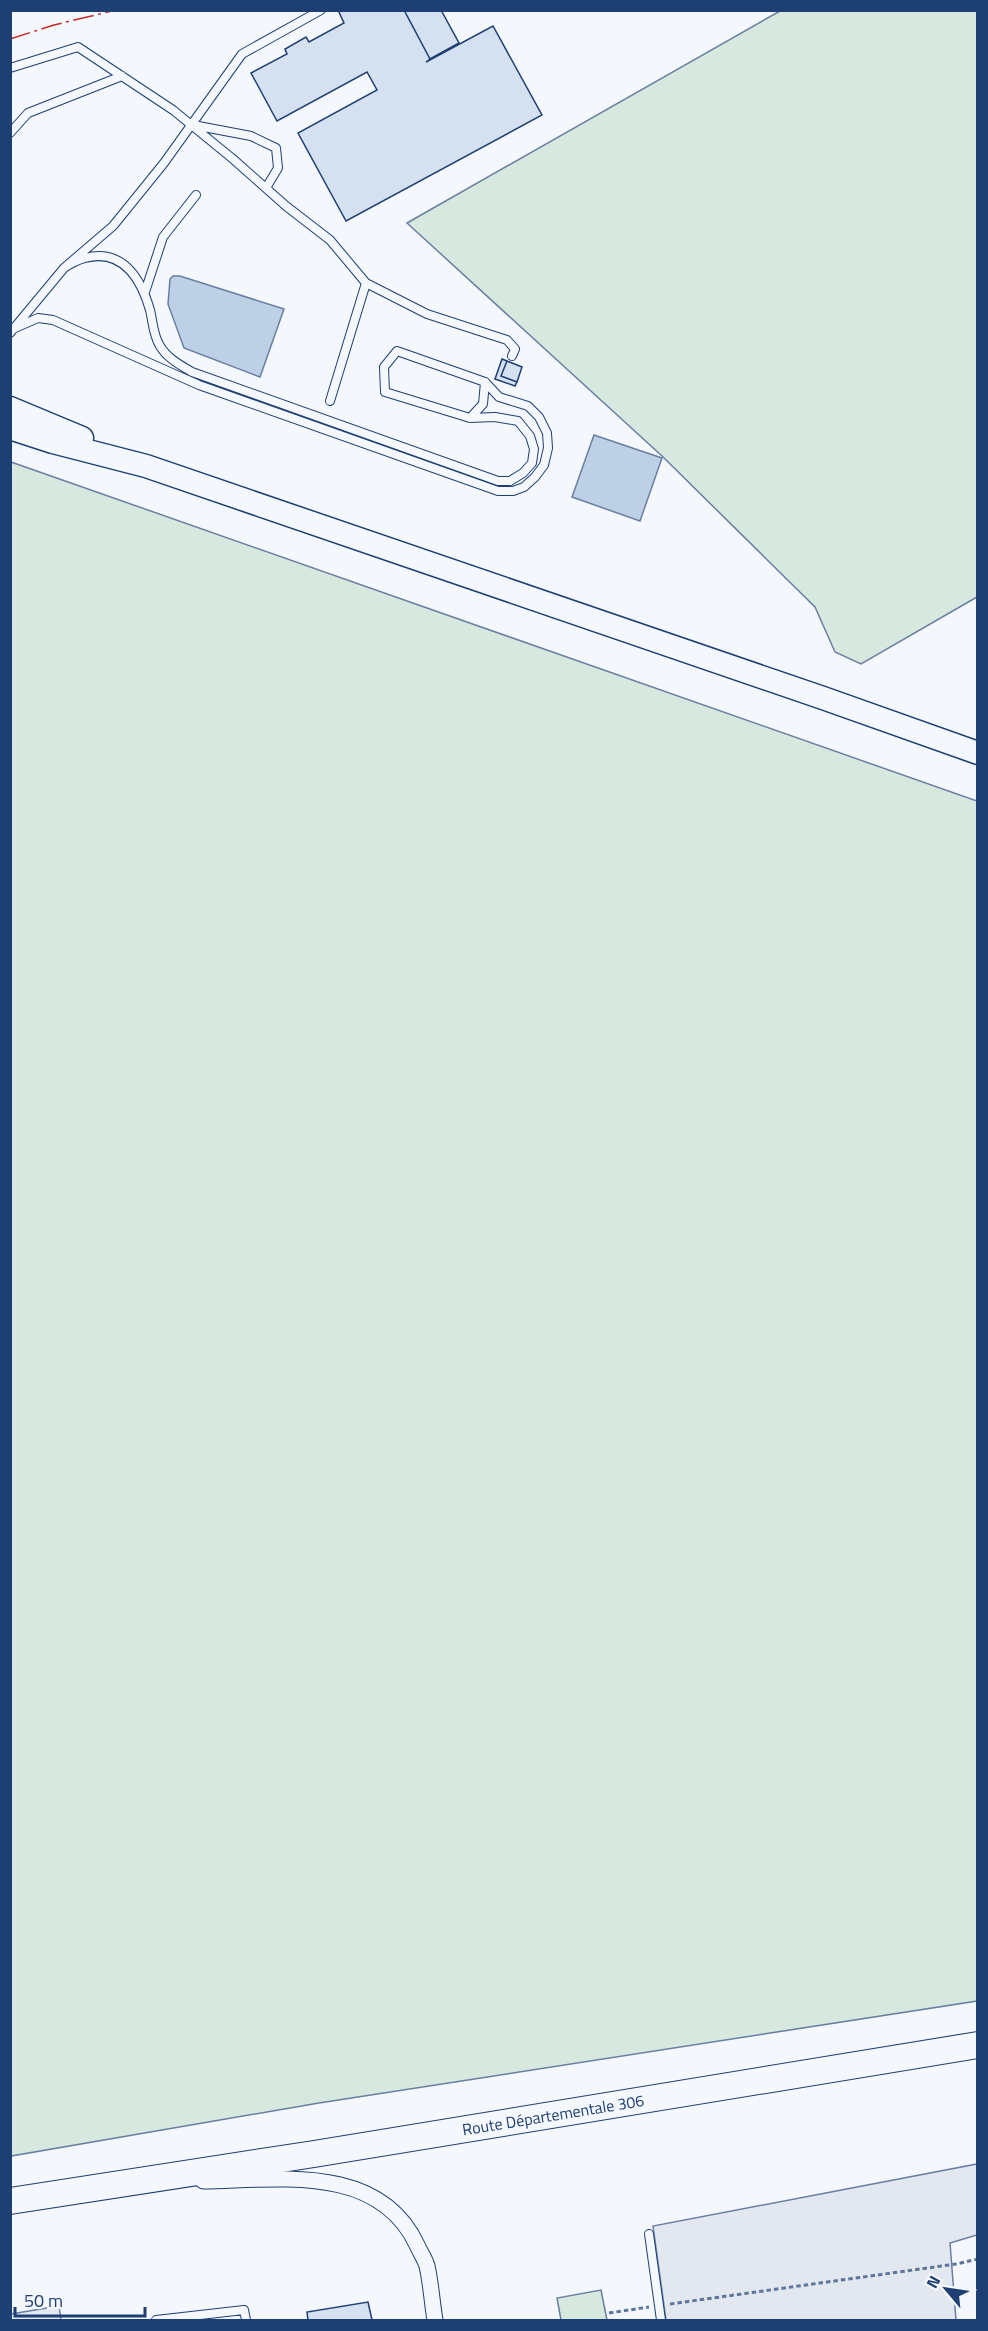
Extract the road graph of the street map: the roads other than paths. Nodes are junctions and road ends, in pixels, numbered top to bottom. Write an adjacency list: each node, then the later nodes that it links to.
1 (321, 10): 4 (lane)
2 (10, 68): 3 (lane)
3 (122, 76): 4 (lane); 5 (lane)
4 (190, 125): 6 (lane); 6 (lane); 8 (lane)
5 (10, 133)
6 (266, 188): 9 (lane)
7 (196, 195): 10 (lane)
8 (64, 267): 10 (lane); 11 (lane)
9 (366, 283): 12 (lane); 14 (lane)
10 (145, 294): 16 (lane)
11 (13, 330): 13 (lane)
12 (512, 356)
13 (485, 382): 16 (lane); 16 (lane)
14 (330, 401)
15 (10, 408): 18 (main road)
16 (470, 418)
17 (10, 428): 18 (main road)
18 (146, 466): 19 (main road)
19 (978, 753)
20 (978, 2045): 21 (main road, Route Départementale 306)
21 (128, 2182): 22 (main road, Route Départementale 306); 26 (street)
22 (21, 2199)
23 (649, 2234): 27 (lane)
24 (156, 2320): 25 (lane)
25 (246, 2320)
26 (435, 2320)
27 (661, 2320)

